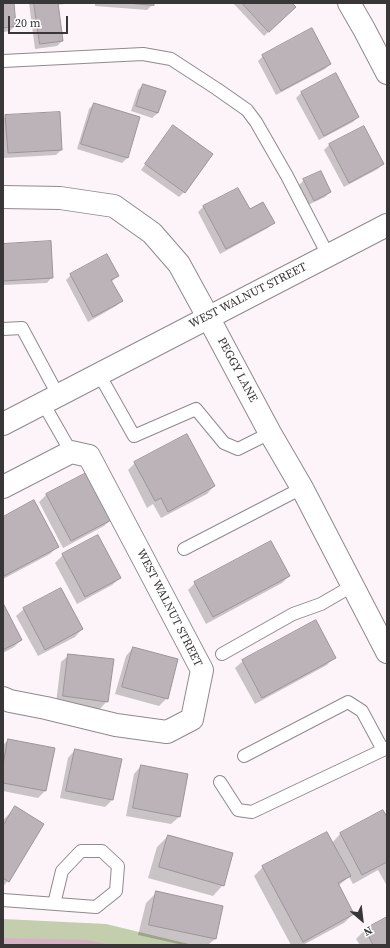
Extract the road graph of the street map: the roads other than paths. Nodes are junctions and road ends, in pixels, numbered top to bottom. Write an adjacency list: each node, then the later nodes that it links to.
1 (349, 3): 3 (street)
2 (3, 61): 6 (lane)
3 (387, 73)
4 (3, 197): 7 (street, PEGGY LANE)
5 (387, 225): 6 (street, WEST WALNUT STREET)
6 (328, 255): 7 (street, WEST WALNUT STREET)
7 (208, 317): 9 (street, WEST WALNUT STREET); 12 (street, PEGGY LANE)
8 (3, 329): 10 (lane)
9 (99, 374): 10 (street, WEST WALNUT STREET); 12 (lane)
10 (50, 399): 11 (street, WEST WALNUT STREET); 13 (lane)
11 (3, 424)
12 (270, 433): 15 (street, PEGGY LANE)
13 (71, 452): 14 (street); 20 (street, WEST WALNUT STREET)
14 (3, 487)
15 (302, 488): 16 (lane); 17 (street, PEGGY LANE)
16 (184, 549)
17 (352, 586): 18 (street, PEGGY LANE); 19 (lane)
18 (387, 652)
19 (222, 654)
20 (3, 698)
21 (385, 749): 22 (lane); 23 (lane)
22 (244, 756)
23 (220, 782)
24 (3, 900): 25 (lane)
25 (54, 904): 25 (lane)

